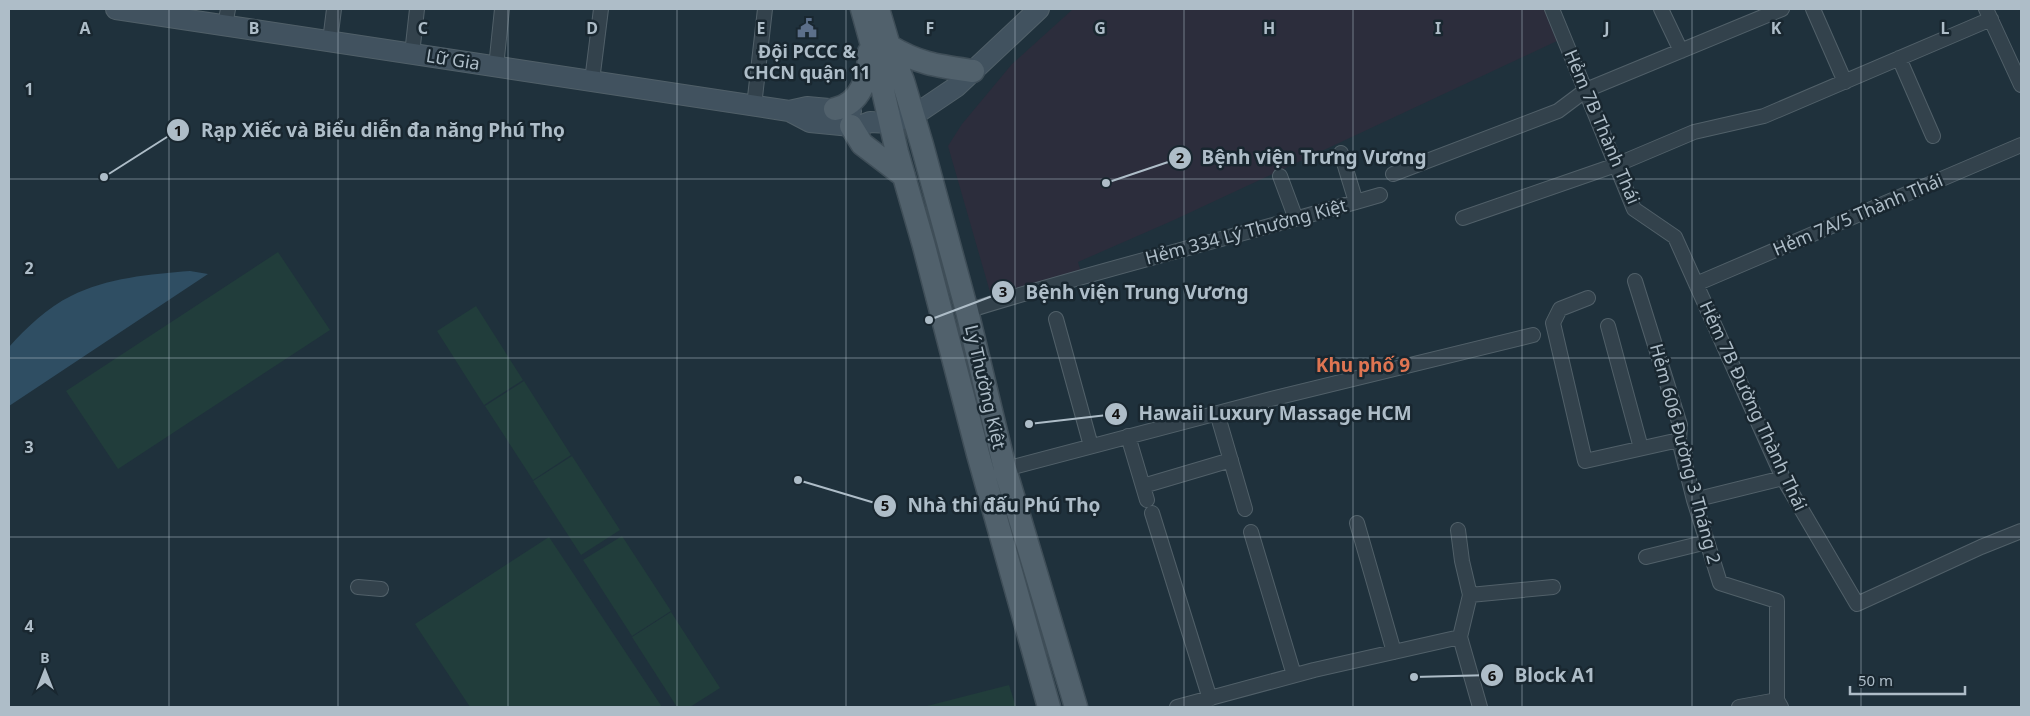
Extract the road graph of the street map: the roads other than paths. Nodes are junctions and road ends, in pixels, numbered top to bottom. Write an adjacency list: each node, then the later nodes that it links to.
1 (116, 9): 14 (main road, Lữ Gia)
2 (334, 9): 18 (street)
3 (417, 9): 21 (street)
4 (502, 9): 23 (street)
5 (601, 9): 25 (street)
6 (765, 9): 29 (street)
7 (862, 9): 17 (main road, Lý Thường Kiệt)
8 (878, 9): 19 (main road, Lý Thường Kiệt)
9 (1040, 9): 24 (main road)
10 (1552, 9): 28 (street, Hẻm 7B Thành Thái)
11 (1662, 9): 20 (street)
12 (1782, 9): 20 (street)
13 (1813, 9): 26 (street)
14 (148, 11): 16 (main road, Lữ Gia)
15 (1988, 14): 22 (street); 27 (street)
16 (226, 17): 18 (main road, Lữ Gia)
17 (869, 34): 30 (main road); 33 (main road, Lý Thường Kiệt)
18 (330, 41): 21 (main road, Lữ Gia)
19 (888, 46): 24 (main road); 32 (main road, Lý Thường Kiệt)
20 (1681, 51): 28 (street)
21 (412, 54): 23 (main road, Lữ Gia)
22 (1899, 58): 26 (street); 34 (street)
23 (496, 66): 25 (main road, Lữ Gia)
24 (973, 71): 32 (main road)
25 (592, 81): 29 (main road, Lữ Gia)
26 (1845, 82): 37 (street)
27 (2021, 85)
28 (1586, 90): 37 (street, Hẻm 7B Thành Thái); 38 (street)
29 (754, 106): 31 (main road, Lữ Gia)
30 (835, 109): 31 (main road, Lữ Gia); 33 (main road, Lữ Gia)
31 (789, 111): 33 (main road, Lữ Gia)
32 (913, 116): 33 (main road); 48 (main road, Lý Thường Kiệt)
33 (870, 124): 39 (main road, Lý Thường Kiệt); 39 (main road)
34 (1933, 136)
35 (2021, 145): 46 (street, Hẻm 7A/5 Thành Thái)
36 (1341, 153): 42 (street)
37 (1616, 165): 43 (street); 46 (street, Hẻm 7B Thành Thái)
38 (1393, 174)
39 (904, 176): 58 (main road, Lý Thường Kiệt)
40 (1280, 176): 44 (street)
41 (1380, 194): 42 (street, Hẻm 334 Lý Thường Kiệt)
42 (1356, 202): 44 (street, Hẻm 334 Lý Thường Kiệt)
43 (1463, 218)
44 (1296, 219): 48 (street, Hẻm 334 Lý Thường Kiệt)
45 (1635, 281): 54 (street, Hẻm 606 Đường 3 Tháng 2)
46 (1696, 284): 59 (street, Hẻm 7B Đường Thành Thái)
47 (1588, 298): 56 (street)
48 (967, 311): 58 (main road, Lý Thường Kiệt)
49 (1056, 319): 55 (street)
50 (1608, 326): 56 (street)
51 (1533, 335): 52 (street)
52 (1217, 413): 53 (street); 57 (street)
53 (1128, 436): 55 (street); 60 (street)
54 (1679, 440): 56 (street); 61 (street, Hẻm 606 Đường 3 Tháng 2)
55 (1091, 446): 58 (street)
56 (1641, 448)
57 (1231, 460): 60 (street); 62 (street)
58 (994, 472): 78 (main road, Lý Thường Kiệt); 79 (main road, Lý Thường Kiệt)
59 (1783, 478): 61 (street); 65 (street, Hẻm 7B Đường Thành Thái)
60 (1143, 486): 76 (street)
61 (1694, 500): 67 (street, Hẻm 606 Đường 3 Tháng 2)
62 (1245, 509)
63 (1357, 522): 74 (street)
64 (1458, 530): 72 (street)
65 (2021, 531)
66 (1251, 532): 75 (street)
67 (1707, 542): 68 (street); 77 (street, Hẻm 606 Đường 3 Tháng 2)
68 (1646, 557)
69 (1553, 586): 72 (street)
70 (358, 587): 71 (street)
71 (381, 589)
72 (1470, 595): 73 (street)
73 (1460, 637): 74 (street); 81 (street)
74 (1394, 652): 75 (street)
75 (1294, 675): 76 (street)
76 (1210, 699): 80 (street)
77 (1779, 704): 82 (street)
78 (1049, 707)
79 (1076, 707)
80 (1177, 707)
81 (1480, 707)
82 (1739, 707)

